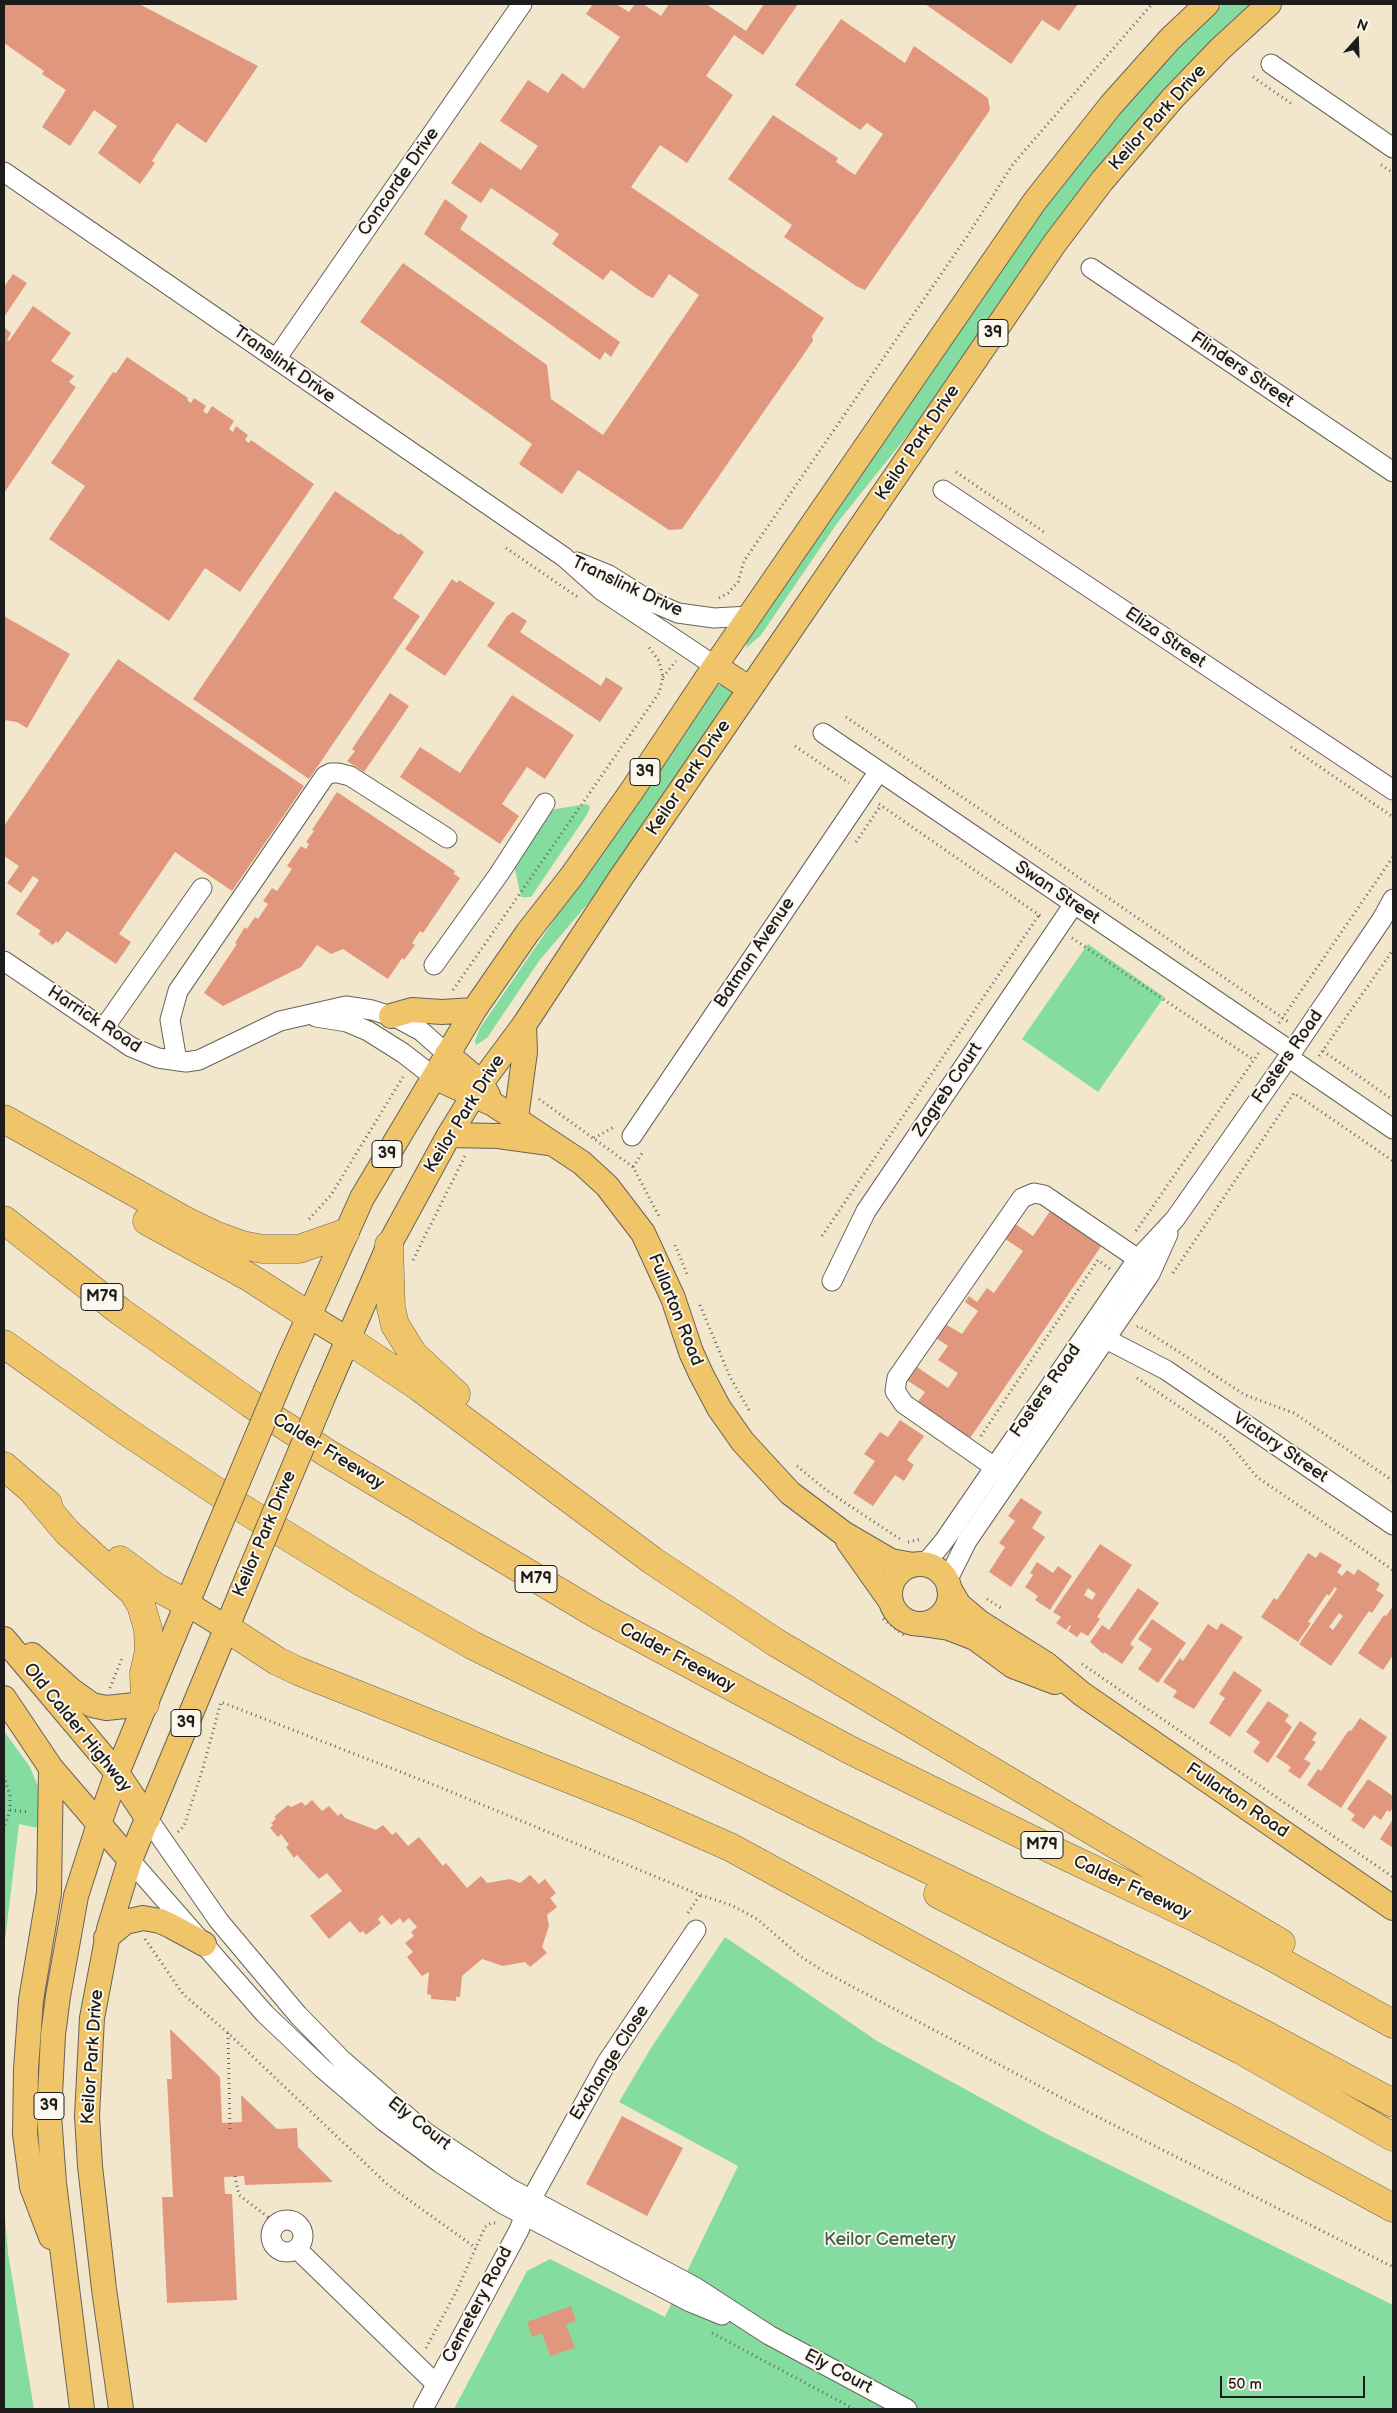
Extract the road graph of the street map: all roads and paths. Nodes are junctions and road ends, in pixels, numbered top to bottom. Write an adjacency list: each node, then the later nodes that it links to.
1 (522, 4): 9 (street, Concorde Drive)
2 (1152, 4): 16 (path)
3 (1207, 4): 15 (main road, 39)
4 (1269, 4): 21 (main road, Keilor Park Drive / 39)
5 (1271, 64): 6 (street)
6 (1393, 148)
7 (4, 172): 9 (street, Translink Drive)
8 (1091, 268): 10 (street, Flinders Street)
9 (276, 359): 13 (street, Translink Drive)
10 (1393, 472)
11 (943, 490): 26 (street, Eliza Street)
12 (506, 548): 14 (path)
13 (564, 557): 16 (street, Translink Drive); 18 (street, Translink Drive)
14 (584, 602)
15 (750, 616): 16 (street, Translink Drive); 19 (main road, 39)
16 (704, 618)
17 (647, 644): 20 (path)
18 (686, 646): 19 (street, Translink Drive); 20 (path)
19 (715, 666): 21 (main road); 40 (main road, 39)
20 (663, 676): 41 (path)
21 (750, 689): 45 (main road, Keilor Park Drive / 39)
22 (846, 717): 44 (path)
23 (823, 733): 25 (street, Swan Street)
24 (795, 746): 27 (path)
25 (879, 771): 27 (street, Batman Avenue); 33 (street, Swan Street)
26 (1391, 790)
27 (864, 793): 35 (path); 66 (street, Batman Avenue)
28 (545, 803): 39 (street)
29 (447, 838): 54 (street)
30 (1393, 856): 44 (path)
31 (202, 888): 46 (street)
32 (1393, 899): 34 (street, Fosters Road)
33 (1074, 904): 36 (street, Zagreb Court); 48 (street, Swan Street)
34 (1388, 913): 47 (street, Fosters Road)
35 (1039, 915): 36 (path); 72 (path)
36 (1058, 928): 53 (path); 77 (street, Zagreb Court)
37 (1393, 950): 49 (path)
38 (4, 961): 46 (street, Harrick Road)
39 (434, 965)
40 (474, 1010): 41 (main road); 51 (main road, 39)
41 (442, 1012): 43 (main road)
42 (302, 1016): 43 (street, Harrick Road); 54 (street, Harrick Road); 56 (street, Harrick Road)
43 (391, 1016): 51 (street, Harrick Road)
44 (1283, 1018): 47 (path); 48 (path)
45 (524, 1025): 58 (main road, Keilor Park Drive / 39); 60 (main road)
46 (104, 1028): 54 (street, Harrick Road)
47 (1305, 1033): 49 (path); 52 (street, Fosters Road)
48 (1270, 1037): 52 (street, Swan Street); 53 (path)
49 (1326, 1046): 50 (path)
50 (1323, 1051): 55 (path); 59 (path)
51 (448, 1054): 56 (main road, 39); 58 (main road, Fullarton Road)
52 (1290, 1055): 55 (street, Swan Street); 69 (street, Fosters Road)
53 (1254, 1060): 74 (path)
54 (178, 1061)
55 (1309, 1071): 57 (path); 62 (street, Swan Street)
56 (434, 1077): 58 (main road, Fullarton Road); 71 (main road, 39)
57 (1294, 1093): 68 (path); 76 (path)
58 (482, 1094): 60 (main road, Fullarton Road); 64 (main road, Keilor Park Drive / 39)
59 (1393, 1100)
60 (516, 1118): 67 (main road, Fullarton Road)
61 (4, 1120): 71 (highway)
62 (1393, 1129)
63 (4, 1133): 78 (highway)
64 (449, 1134): 65 (main road); 73 (main road, Keilor Park Drive / 39)
65 (481, 1135): 67 (main road); 75 (path)
66 (632, 1136)
67 (555, 1143): 95 (main road, Fullarton Road)
68 (1393, 1161)
69 (1175, 1219): 74 (street, Fosters Road); 81 (street, Fosters Road)
70 (4, 1220): 129 (highway, Calder Freeway / M79)
71 (345, 1233): 78 (main road, 39)
72 (822, 1236)
73 (389, 1245): 83 (main road, Keilor Park Drive / 39); 93 (highway)
74 (1131, 1254): 80 (street, Fosters Road); 87 (path); 89 (street)
75 (412, 1266)
76 (1171, 1276)
77 (832, 1282)
78 (308, 1316): 83 (main road); 101 (main road, 39, bridge)
79 (1144, 1317): 82 (path)
80 (1094, 1322): 81 (street, Victory Street); 89 (street, Fosters Road)
81 (1110, 1332): 82 (street, Victory Street); 85 (street, Victory Street); 90 (street, Fosters Road)
82 (1135, 1332): 85 (street, Victory Street); 91 (path)
83 (347, 1339): 93 (highway); 104 (main road, Keilor Park Drive / 39, bridge)
84 (4, 1344): 107 (highway)
85 (1166, 1370): 94 (street, Victory Street)
86 (1129, 1373): 97 (path)
87 (985, 1439)
88 (4, 1466): 92 (highway)
89 (994, 1467): 90 (street); 96 (street, Fosters Road)
90 (1010, 1478): 98 (street, Fosters Road)
91 (1393, 1481)
92 (35, 1494): 101 (highway); 111 (highway)
93 (569, 1499): 128 (highway)
94 (1393, 1525)
95 (843, 1533): 96 (main road, Fullarton Road); 100 (main road, Fullarton Road)
96 (917, 1565): 98 (main road); 100 (main road)
97 (1393, 1570)
98 (948, 1584): 103 (main road); 109 (main road, Fullarton Road)
99 (979, 1593): 102 (path)
100 (889, 1599): 103 (main road)
101 (186, 1604): 104 (main road); 111 (main road, 39)
102 (1003, 1610)
103 (922, 1624): 109 (main road, Fullarton Road)
104 (225, 1627): 115 (main road, Keilor Park Drive / 39); 137 (highway)
105 (4, 1628): 111 (main road)
106 (4, 1639): 113 (main road, Old Calder Highway)
107 (472, 1645): 132 (highway); 134 (highway)
108 (1076, 1660): 120 (path)
109 (1082, 1694): 122 (main road, Fullarton Road)
110 (4, 1698): 112 (main road)
111 (145, 1704): 113 (main road, 39)
112 (52, 1768): 116 (main road); 140 (main road)
113 (117, 1773): 115 (main road, Old Calder Highway); 116 (main road, 39)
114 (4, 1776): 117 (path)
115 (148, 1819): 118 (street, Ely Court); 119 (main road, Keilor Park Drive / 39)
116 (99, 1824): 119 (main road); 140 (main road, 39)
117 (4, 1830)
118 (166, 1846): 121 (path); 127 (street, Ely Court)
119 (130, 1860): 125 (main road, Keilor Park Drive / 39); 126 (street, Ely Court)
120 (1393, 1877)
121 (700, 1895): 124 (path); 141 (path)
122 (1393, 1908)
123 (143, 1918): 125 (main road); 126 (main road); 131 (path)
124 (691, 1923): 136 (street, Exchange Close)
125 (106, 1938): 145 (main road, Keilor Park Drive / 39)
126 (204, 1944): 130 (street, Ely Court)
127 (298, 2015): 130 (street); 136 (street, Ely Court)
128 (1393, 2016)
129 (1393, 2024)
130 (284, 2031): 136 (street, Ely Court)
131 (228, 2033): 133 (path); 142 (path)
132 (1393, 2103)
133 (230, 2129)
134 (1393, 2137)
135 (235, 2176): 138 (path)
136 (528, 2208): 143 (street, Cemetery Road); 147 (street, Ely Court)
137 (1393, 2208)
138 (277, 2224): 139 (street)
139 (299, 2246): 142 (street); 143 (street)
140 (63, 2266): 144 (main road, 39)
141 (1393, 2267)
142 (424, 2357): 143 (street)
143 (439, 2379): 146 (street, Cemetery Road)
144 (82, 2409)
145 (121, 2409)
146 (423, 2409)
147 (907, 2409)

